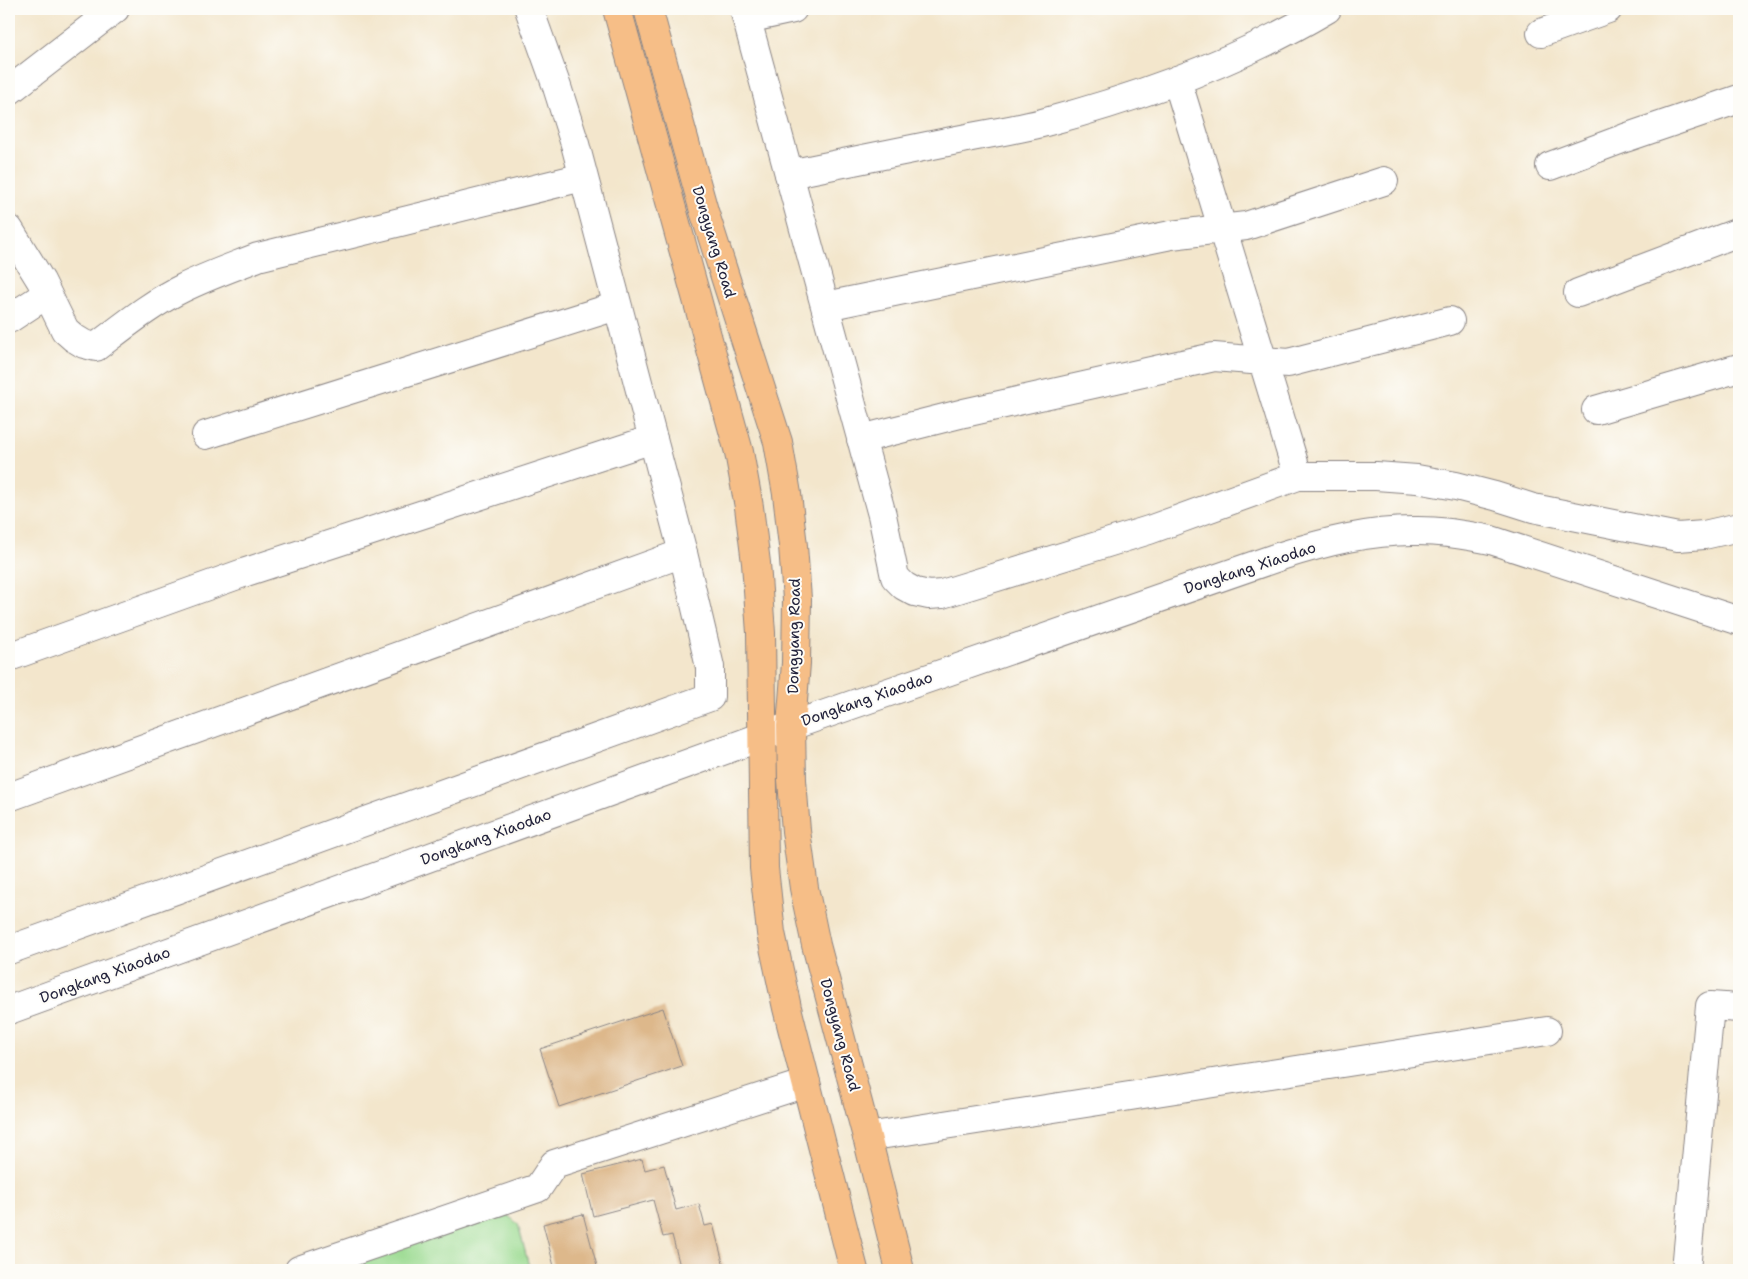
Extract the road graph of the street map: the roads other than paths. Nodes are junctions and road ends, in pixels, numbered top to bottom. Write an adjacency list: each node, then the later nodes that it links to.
1 (115, 9): 11 (street)
2 (529, 9): 15 (street)
3 (617, 9): 38 (main road, Dongyang Road)
4 (648, 9): 37 (main road, Dongyang Road)
5 (793, 9): 8 (street)
6 (1326, 9): 10 (street)
7 (1608, 9): 9 (street)
8 (746, 14): 14 (street)
9 (1541, 33)
10 (1177, 80): 14 (street); 18 (street)
11 (9, 90)
12 (1739, 99): 13 (street)
13 (1550, 166)
14 (789, 174): 23 (street)
15 (583, 176): 21 (street); 22 (street)
16 (1384, 181): 18 (street)
17 (9, 229): 21 (street)
18 (1223, 229): 23 (street); 26 (street)
19 (1739, 232): 20 (street)
20 (1578, 292)
21 (47, 294): 24 (street)
22 (617, 306): 29 (street); 30 (street)
23 (826, 306): 31 (street)
24 (9, 319)
25 (1450, 321): 26 (street)
26 (1263, 361): 31 (street); 32 (street)
27 (1739, 368): 28 (street)
28 (1596, 410)
29 (206, 435)
30 (652, 439): 34 (street); 36 (street)
31 (861, 439): 32 (street)
32 (1298, 476): 33 (street)
33 (1739, 527)
34 (683, 553): 39 (street); 40 (street)
35 (1739, 621): 37 (street, Dongkang Xiaodao)
36 (9, 657)
37 (791, 726): 38 (street, Dongkang Xiaodao); 45 (main road, Dongyang Road)
38 (762, 737): 42 (street, Dongkang Xiaodao); 44 (main road, Dongyang Road)
39 (9, 797)
40 (9, 950)
41 (1739, 1008): 49 (street)
42 (9, 1010)
43 (1547, 1031): 45 (street)
44 (806, 1083): 46 (street); 47 (main road, Dongyang Road)
45 (867, 1137): 48 (main road, Dongyang Road)
46 (299, 1270)
47 (854, 1270)
48 (900, 1270)
49 (1686, 1270)

